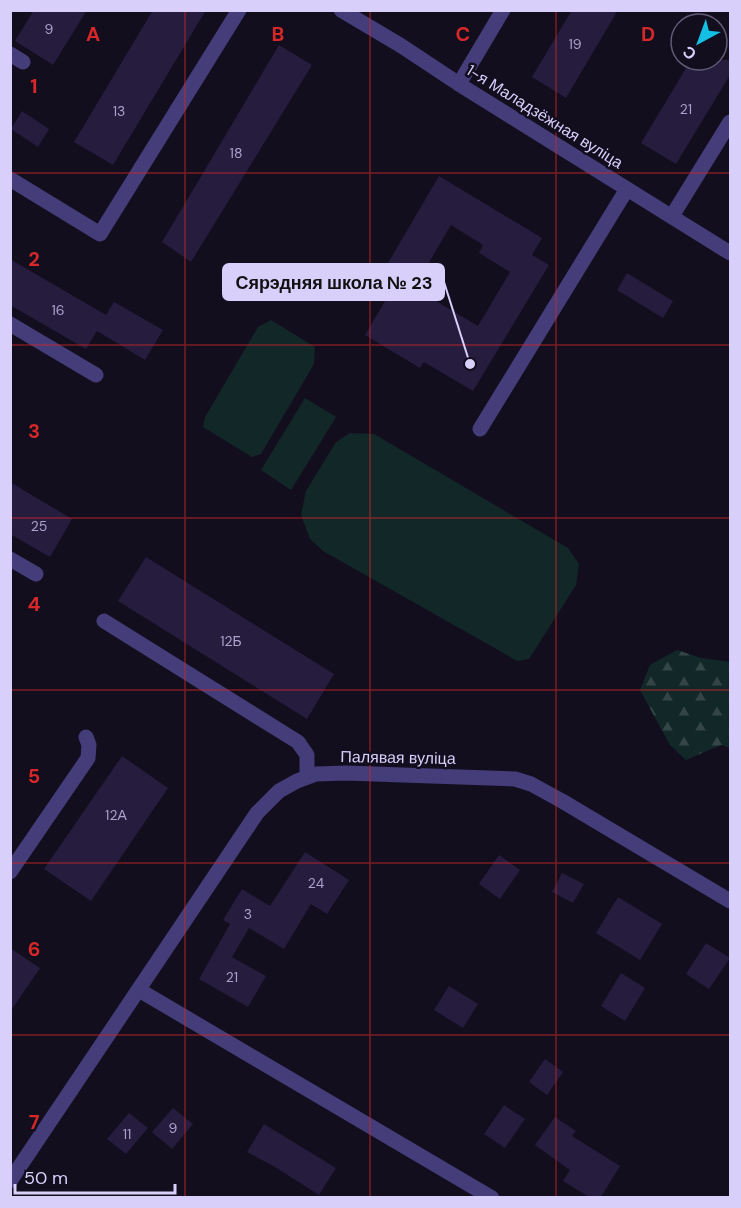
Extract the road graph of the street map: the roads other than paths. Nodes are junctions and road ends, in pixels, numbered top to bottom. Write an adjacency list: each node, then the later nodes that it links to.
1 (239, 10): 6 (street)
2 (341, 10): 4 (street, 1-я Маладзёжная вуліца)
3 (503, 10): 4 (street)
4 (459, 84): 7 (street, 1-я Маладзёжная вуліца)
5 (730, 122): 8 (street)
6 (10, 179)
7 (627, 189): 8 (street, 1-я Маладзёжная вуліца); 12 (street)
8 (672, 216): 9 (street, 1-я Маладзёжная вуліца)
9 (730, 253)
10 (10, 324): 11 (street)
11 (96, 375)
12 (480, 429)
13 (10, 560): 14 (street)
14 (36, 574)
15 (104, 621): 17 (street)
16 (86, 737): 18 (street)
17 (307, 777): 19 (street, Палявая вуліца); 20 (street, Палявая вуліца)
18 (10, 872)
19 (730, 902)
20 (139, 990): 21 (street, Палявая вуліца); 22 (street)
21 (10, 1181)
22 (492, 1197)

